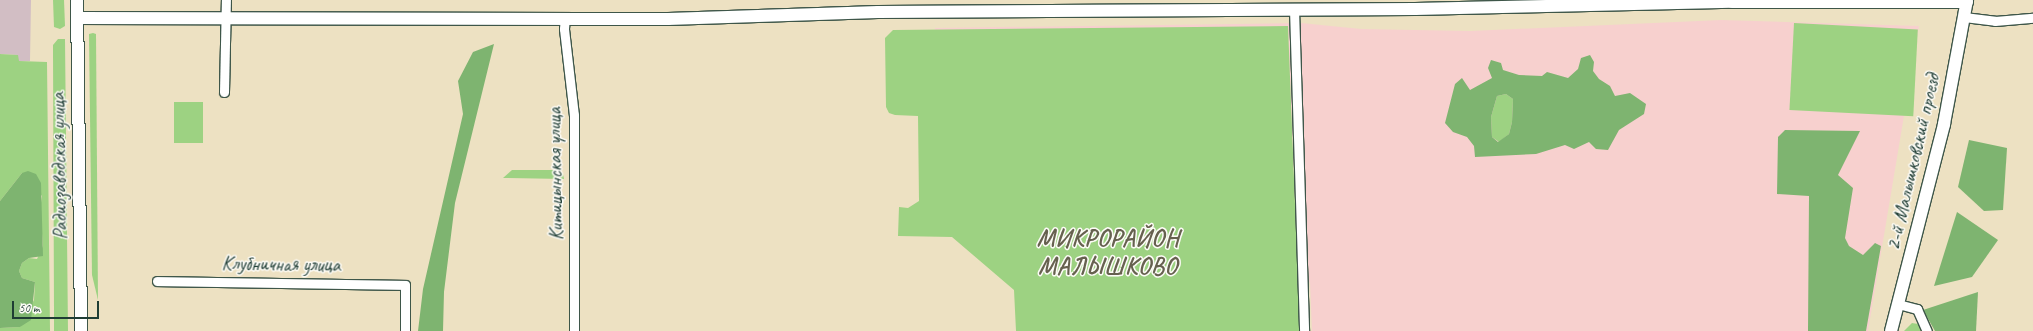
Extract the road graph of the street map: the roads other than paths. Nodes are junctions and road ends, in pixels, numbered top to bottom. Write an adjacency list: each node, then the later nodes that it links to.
1 (77, 0): 8 (street, Радиозаводская улица)
2 (226, 0): 5 (street)
3 (1967, 1): 4 (street); 7 (street, 2-й Малышковский проезд)
4 (1294, 9): 6 (street); 16 (street)
5 (226, 17): 6 (street); 8 (street); 10 (street)
6 (566, 17): 15 (street, Китицынская улица)
7 (1964, 17): 9 (street); 12 (street, 2-й Малышковский проезд)
8 (77, 18): 13 (street, Радиозаводская улица)
9 (2033, 18)
10 (224, 92)
11 (157, 280): 14 (street, Клубничная улица)
12 (1898, 304): 17 (street, 2-й Малышковский проезд); 18 (street)
13 (81, 331)
14 (405, 331)
15 (574, 331)
16 (1304, 331)
17 (1891, 331)
18 (1928, 331)

